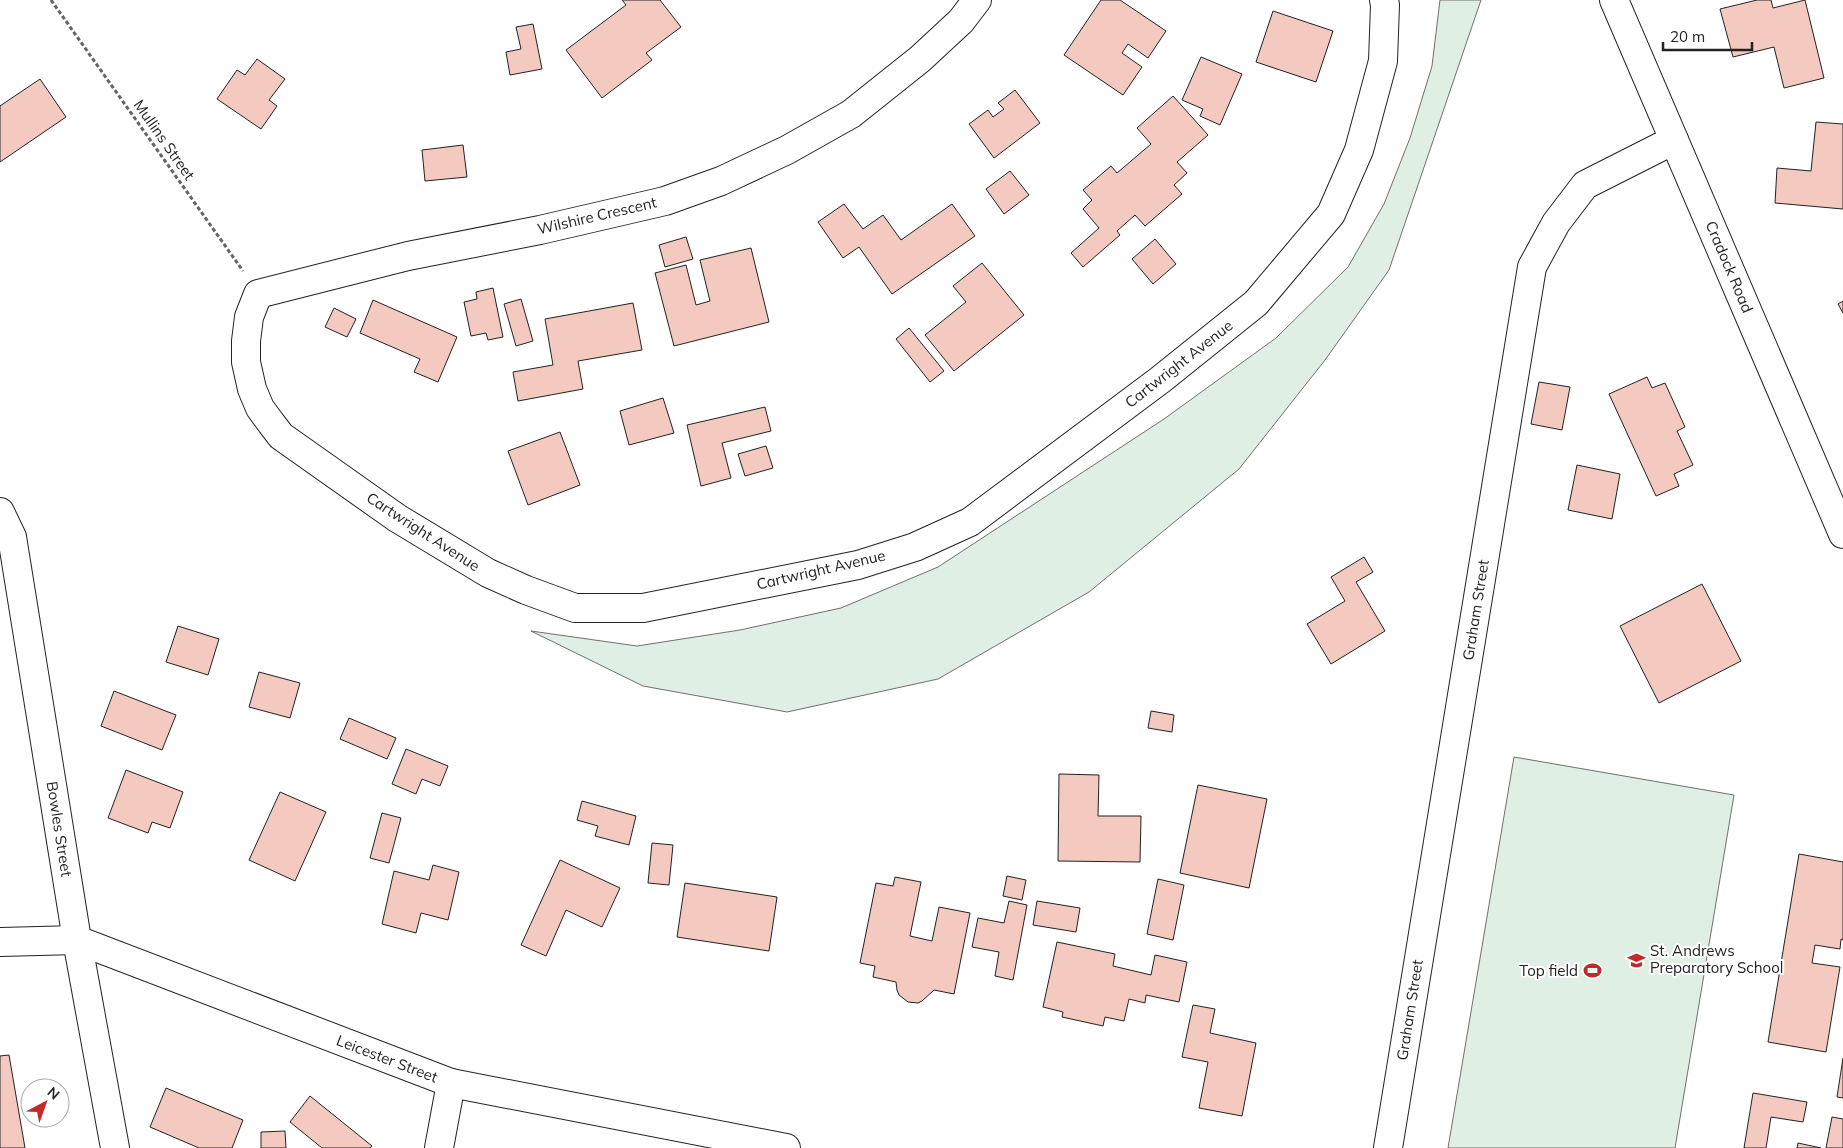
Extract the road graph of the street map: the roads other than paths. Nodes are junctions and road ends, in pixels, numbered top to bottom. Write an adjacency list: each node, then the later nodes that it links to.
1 (977, 0): 5 (street, Wilshire Crescent)
2 (1384, 0): 5 (street, Cartwright Avenue)
3 (1614, 0): 4 (street, Cradock Road)
4 (1674, 140): 7 (street, Cradock Road); 14 (street, Graham Street)
5 (252, 389)
6 (0, 512): 8 (street, Bowles Street)
7 (1843, 534)
8 (77, 940): 9 (street, Leicester Street); 10 (street, Leicester Street); 11 (street, Bowles Street)
9 (0, 942)
10 (451, 1083): 12 (street); 13 (street, Leicester Street)
11 (115, 1148)
12 (439, 1148)
13 (786, 1148)
14 (1388, 1148)

